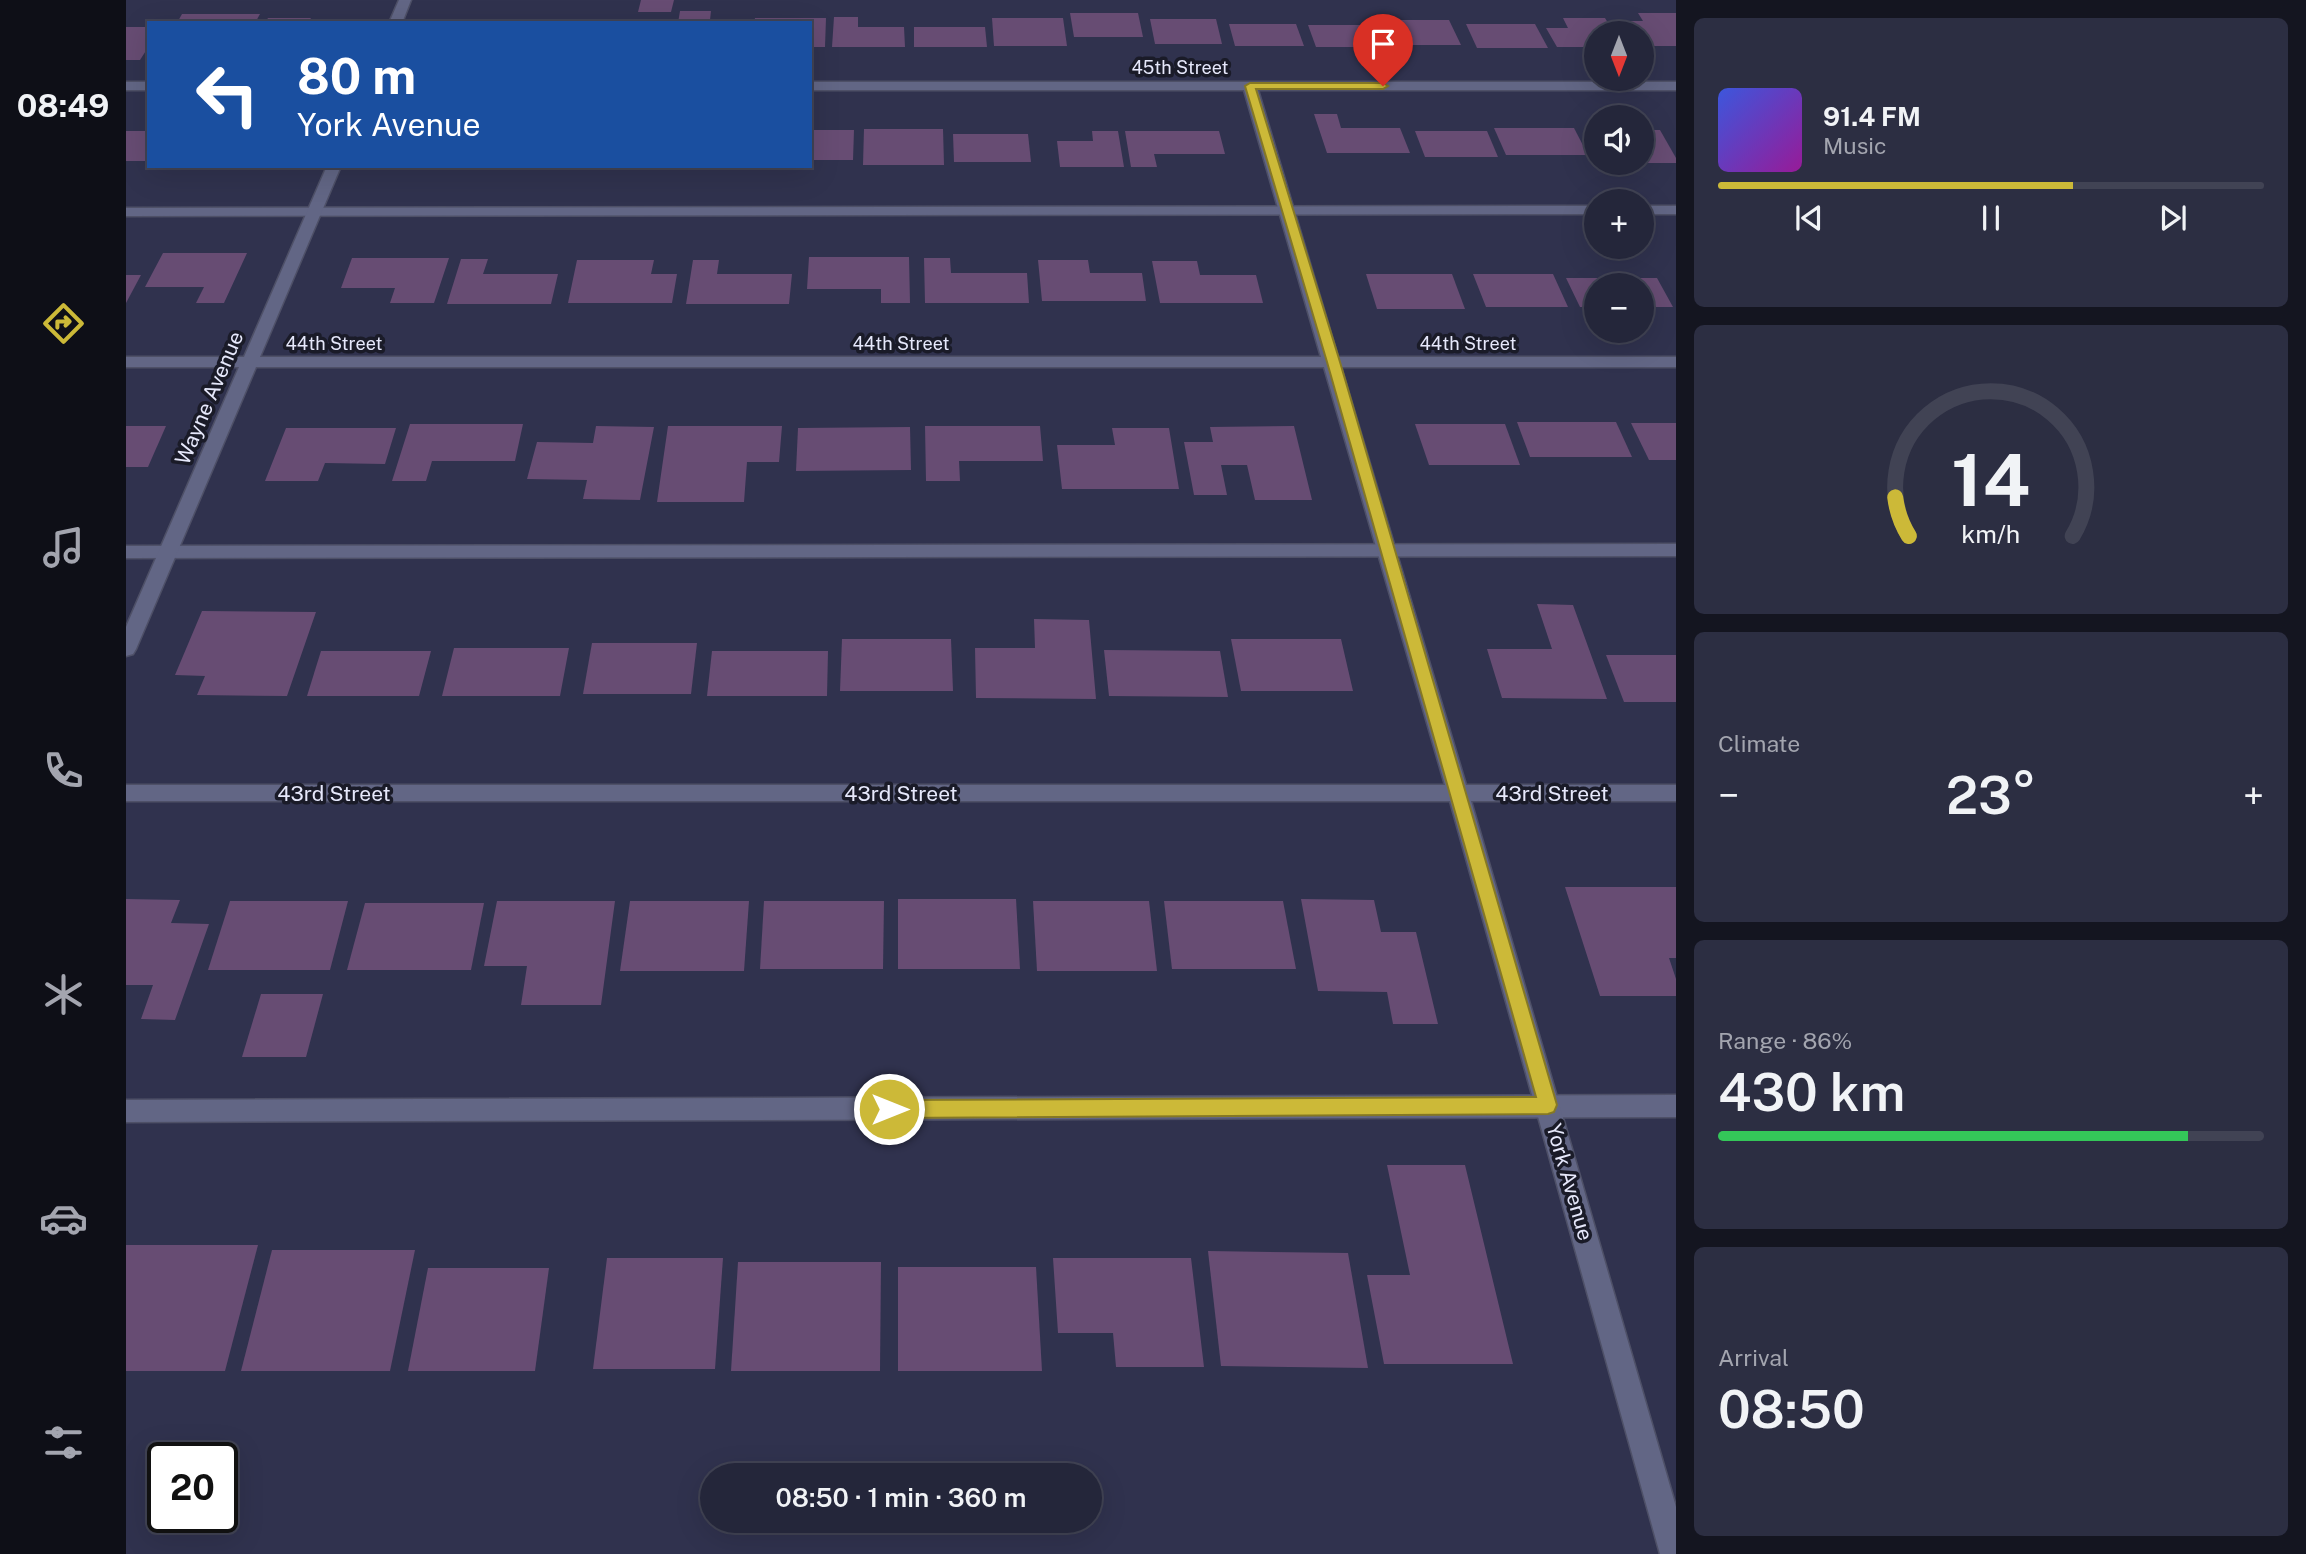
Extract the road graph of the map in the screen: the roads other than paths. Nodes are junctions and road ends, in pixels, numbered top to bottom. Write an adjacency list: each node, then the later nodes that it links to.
1 (405, 0): 2 (street)
2 (396, 21)
3 (126, 86): 4 (street)
4 (147, 86)
5 (812, 86): 6 (street, 45th Street)
6 (1250, 86): 7 (street, 45th Street); 9 (street, York Avenue)
7 (1676, 86)
8 (333, 168): 14 (street, Wayne Avenue)
9 (1287, 210): 10 (street); 14 (street); 17 (street, York Avenue)
10 (1584, 210)
11 (1654, 210): 12 (street)
12 (1676, 210)
13 (126, 212): 14 (street)
14 (314, 212): 16 (street, Wayne Avenue)
15 (126, 362): 16 (street, 44th Street)
16 (249, 362): 17 (street, 44th Street); 22 (street, Wayne Avenue)
17 (1333, 362): 18 (street, 44th Street); 19 (street, York Avenue)
18 (1676, 362)
19 (1388, 550): 20 (street); 22 (street); 25 (street, York Avenue)
20 (1676, 550)
21 (126, 552): 22 (street)
22 (168, 552): 23 (street, Wayne Avenue)
23 (126, 649)
24 (126, 793): 25 (street, 43rd Street)
25 (1458, 793): 26 (street, 43rd Street); 27 (street, York Avenue)
26 (1676, 793)
27 (1548, 1105): 28 (street); 29 (street); 30 (street, York Avenue)
28 (1676, 1106)
29 (126, 1111)
30 (1675, 1554)

